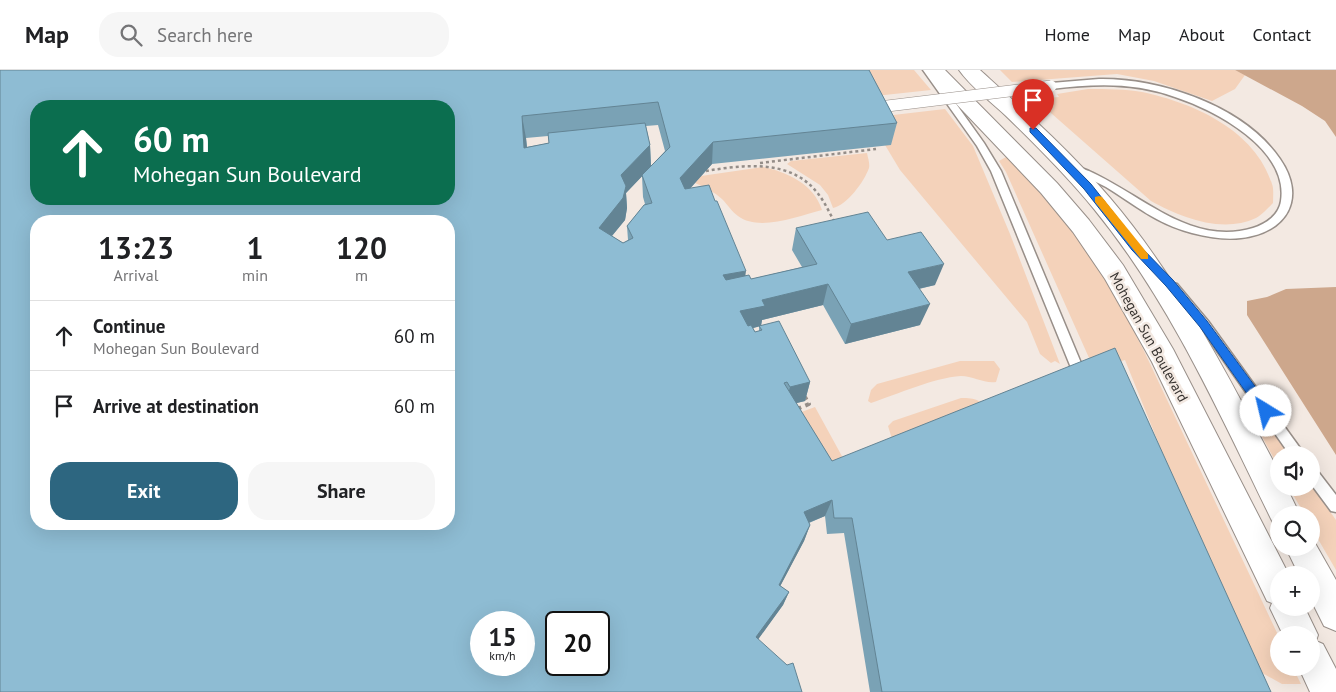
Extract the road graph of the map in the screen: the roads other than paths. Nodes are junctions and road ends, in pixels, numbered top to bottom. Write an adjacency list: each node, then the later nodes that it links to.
1 (927, 70): 7 (lane)
2 (934, 70): 13 (main road, Mohegan Sun Boulevard)
3 (969, 70): 5 (main road)
4 (871, 108): 5 (lane, bridge)
5 (1071, 168): 6 (main road)
6 (1136, 248): 8 (lane); 10 (main road)
7 (1080, 375)
8 (1292, 446)
9 (1320, 485): 11 (lane)
10 (1280, 506)
11 (1336, 506)
12 (1306, 556): 14 (main road)
13 (1270, 572)
14 (1336, 614)
15 (1320, 674): 16 (main road)
16 (1329, 692)

